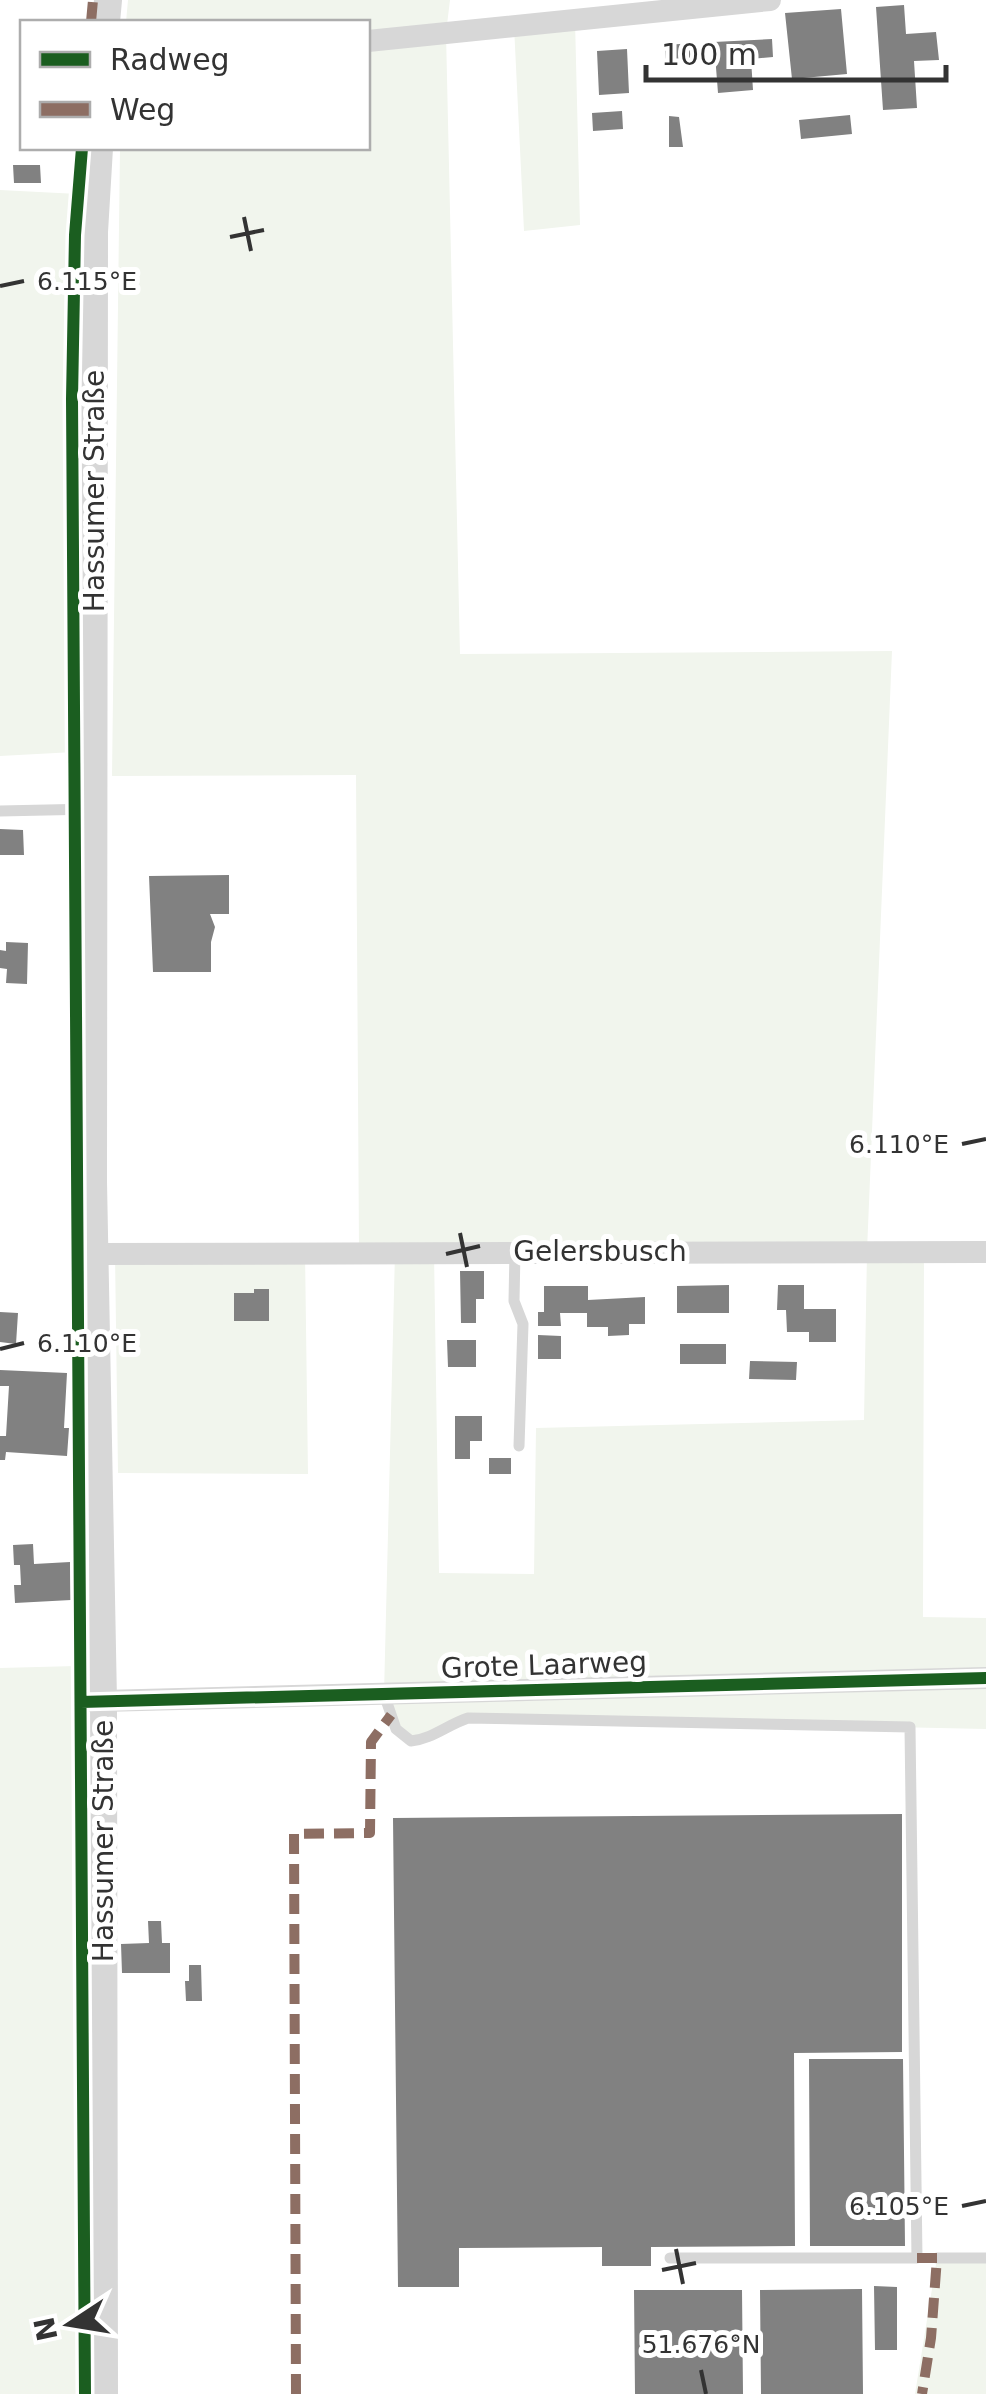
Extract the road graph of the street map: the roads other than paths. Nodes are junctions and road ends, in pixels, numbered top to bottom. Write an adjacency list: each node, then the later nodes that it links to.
1 (770, 0): 2 (street)
2 (370, 41)
3 (98, 150): 4 (street, Hassumer Straße)
4 (93, 809): 5 (lane); 8 (street, Hassumer Straße)
5 (0, 811)
6 (516, 1251): 7 (street, Gelersbusch); 8 (street, Gelersbusch); 9 (lane)
7 (986, 1252)
8 (94, 1254): 12 (street, Hassumer Straße)
9 (519, 1446)
10 (986, 1678): 11 (street, Grote Laarweg)
11 (384, 1694): 12 (street, Grote Laarweg); 13 (lane)
12 (102, 1701): 16 (street, Hassumer Straße)
13 (670, 2258)
14 (937, 2258): 15 (lane)
15 (986, 2258)
16 (104, 2394)

